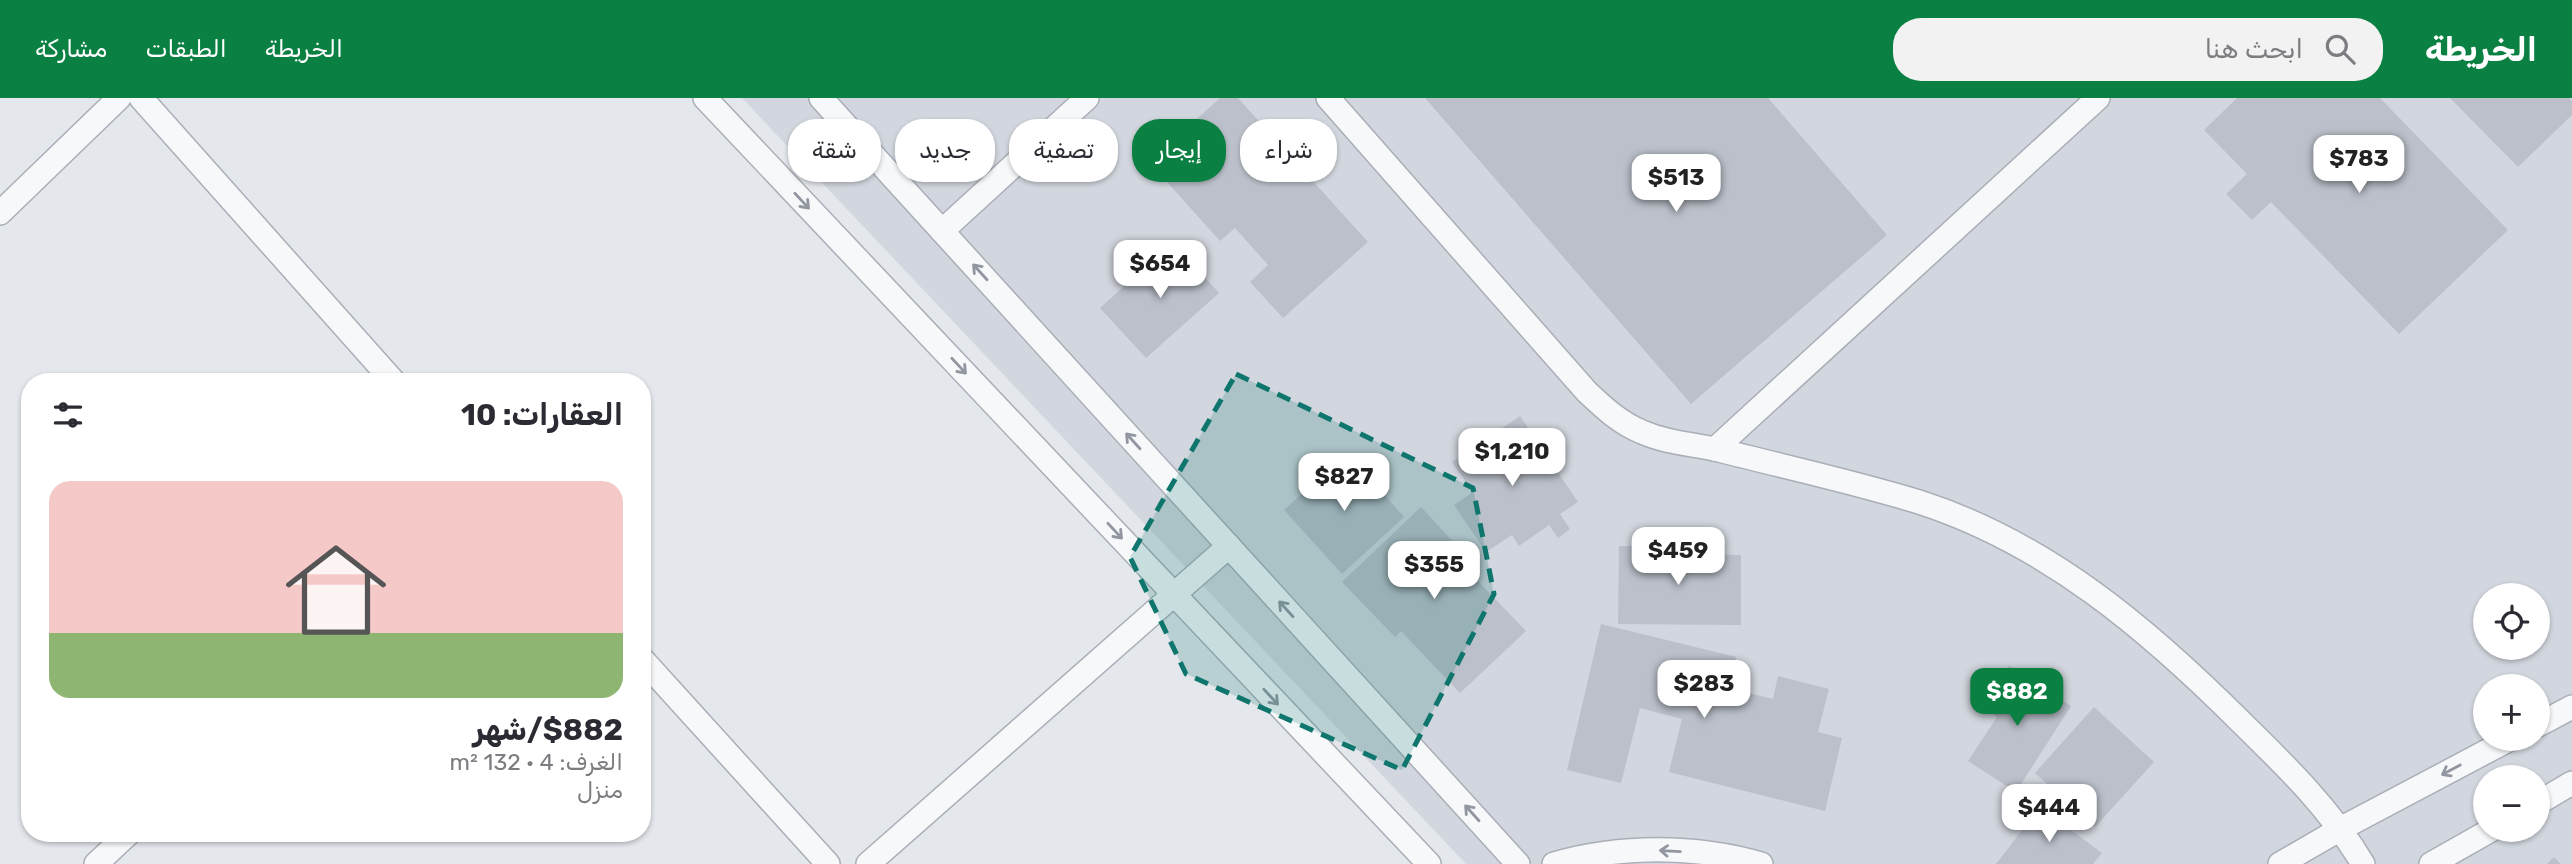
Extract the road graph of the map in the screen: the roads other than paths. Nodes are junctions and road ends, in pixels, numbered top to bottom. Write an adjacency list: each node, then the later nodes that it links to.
1 (119, 98): 8 (lane)
2 (141, 98): 10 (lane)
3 (705, 98): 13 (lane, one-way to 13)
4 (821, 98): 9 (lane)
5 (1087, 98): 9 (lane)
6 (1328, 98): 11 (lane)
7 (2098, 98): 11 (lane)
8 (0, 213)
9 (942, 231): 12 (lane, one-way to 9)
10 (386, 373)
11 (1715, 449): 20 (lane)
12 (1228, 545): 13 (lane); 27 (lane, one-way to 12)
13 (1173, 593): 25 (lane); 26 (lane, one-way to 26)
14 (651, 669): 24 (lane)
15 (2572, 707): 16 (lane)
16 (2550, 719)
17 (2487, 751): 20 (lane, one-way to 20)
18 (2572, 783): 19 (lane)
19 (2550, 796)
20 (2342, 828): 30 (lane); 31 (lane)
21 (2473, 840): 32 (lane)
22 (119, 842): 23 (lane)
23 (96, 864)
24 (828, 864)
25 (868, 864)
26 (1429, 864)
27 (1518, 864)
28 (1554, 864): 29 (lane, one-way to 28)
29 (1761, 864)
30 (2280, 864)
31 (2362, 864)
32 (2431, 864)

